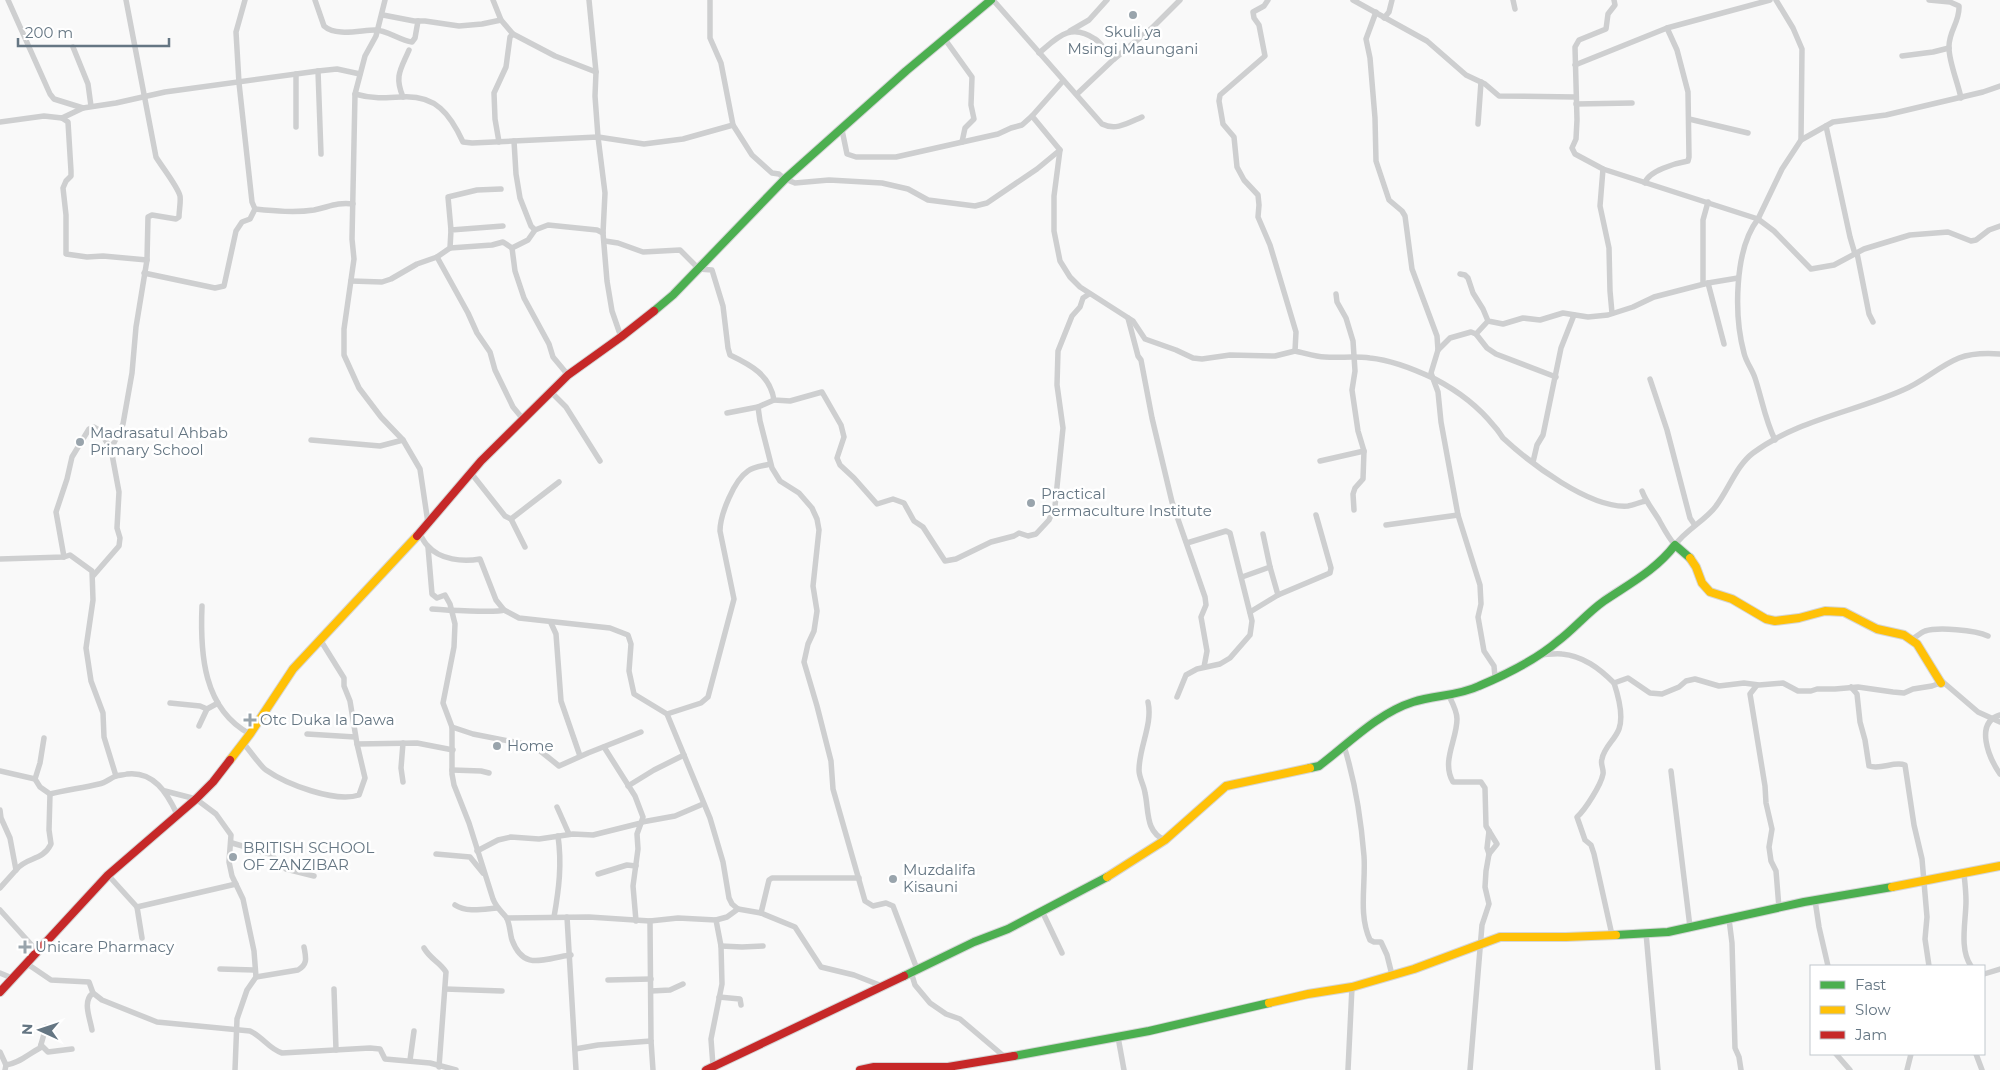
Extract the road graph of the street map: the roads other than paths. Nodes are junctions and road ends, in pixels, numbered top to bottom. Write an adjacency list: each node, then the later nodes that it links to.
1 (8, 0): 54 (street)
2 (126, 0): 49 (street)
3 (245, 0): 44 (street)
4 (315, 0): 27 (street)
5 (385, 0): 22 (street)
6 (493, 0): 24 (street)
7 (589, 0): 39 (street)
8 (710, 0): 61 (street)
9 (992, 0): 30 (street); 34 (street)
10 (1107, 0): 28 (street)
11 (1180, 0): 36 (street)
12 (1268, 0): 111 (street)
13 (1353, 0): 21 (street)
14 (1392, 0): 23 (street)
15 (1513, 0): 20 (street)
16 (1614, 0): 37 (street)
17 (1769, 0): 26 (street)
18 (1776, 0): 67 (street)
19 (1928, 0): 32 (street)
20 (1515, 9)
21 (1376, 12): 23 (street); 110 (street)
22 (383, 15): 25 (street); 27 (street)
23 (1384, 18): 43 (street)
24 (501, 20): 25 (street); 29 (street)
25 (418, 21): 27 (street)
26 (1667, 28): 37 (street); 58 (street)
27 (378, 30): 41 (street)
28 (1070, 31): 34 (street); 36 (street)
29 (513, 34): 39 (street); 69 (street)
30 (944, 38): 64 (street); 70 (street)
31 (73, 47): 53 (street)
32 (1949, 48): 35 (street); 50 (street)
33 (409, 50): 48 (street)
34 (1039, 53): 42 (street)
35 (1902, 56)
36 (1114, 59): 47 (street)
37 (1574, 65): 51 (street)
38 (318, 71): 40 (street); 41 (street); 72 (street)
39 (596, 72): 66 (street)
40 (296, 74): 44 (street); 63 (street)
41 (360, 74): 46 (street)
42 (1064, 81): 47 (street); 55 (street)
43 (1481, 82): 51 (street); 60 (street)
44 (239, 83): 49 (street); 79 (street)
45 (2000, 86): 50 (street)
46 (356, 94): 48 (street); 78 (street)
47 (1077, 94): 56 (street)
48 (403, 97): 69 (street)
49 (144, 98): 53 (street); 91 (street)
50 (1961, 98): 62 (street)
51 (1576, 101): 52 (street); 73 (street)
52 (1632, 103)
53 (91, 106): 54 (street)
54 (83, 108): 57 (street)
55 (1032, 116): 70 (street); 71 (street)
56 (1142, 117)
57 (62, 118): 59 (street); 91 (street)
58 (1689, 119): 65 (street); 75 (street)
59 (0, 122)
60 (1478, 124)
61 (732, 126): 66 (street); 74 (street)
62 (1826, 126): 67 (street); 89 (street)
63 (296, 127)
64 (842, 130): 70 (street); 74 (street)
65 (1748, 133)
66 (598, 137): 68 (street); 85 (street)
67 (1801, 140): 80 (street)
68 (514, 141): 69 (street); 84 (street)
69 (499, 142)
70 (962, 142)
71 (1060, 150): 74 (street); 100 (street)
72 (321, 154)
73 (1603, 169): 75 (street); 102 (street)
74 (785, 180): 92 (street)
75 (1645, 183): 77 (street)
76 (501, 189): 83 (street)
77 (1708, 202): 80 (street); 99 (street)
78 (353, 204): 79 (street); 98 (street)
79 (255, 209): 95 (street)
80 (1758, 219): 89 (street); 97 (street)
81 (503, 226): 83 (street)
82 (2000, 227): 89 (street)
83 (451, 230): 87 (street)
84 (535, 230): 85 (street); 88 (street)
85 (603, 233): 86 (street)
86 (605, 241): 93 (street); 108 (street)
87 (450, 248): 88 (street); 90 (street)
88 (512, 248): 114 (street)
89 (1856, 254): 106 (street)
90 (437, 257): 98 (street); 122 (street)
91 (147, 260): 95 (street)
92 (705, 262): 93 (street); 94 (street)
93 (698, 269): 94 (street); 108 (street)
94 (712, 270): 119 (street)
95 (144, 273): 126 (street)
96 (1460, 274): 105 (street)
97 (1738, 278): 99 (street); 125 (street)
98 (351, 281): 124 (street)
99 (1706, 284): 102 (street); 109 (street)
100 (1089, 294): 104 (street); 119 (street)
101 (1336, 294): 113 (street)
102 (1612, 313): 103 (street)
103 (1574, 315): 105 (street); 115 (street)
104 (1128, 318): 111 (street); 145 (street)
105 (1488, 321): 107 (street)
106 (1873, 322)
107 (1476, 334): 110 (street); 115 (street)
108 (621, 336): 114 (street)
109 (1724, 344)
110 (1438, 350): 116 (street)
111 (1295, 351): 113 (street)
112 (2000, 354): 125 (street)
113 (1356, 358): 116 (street); 127 (street)
114 (568, 375): 118 (street)
115 (1556, 377): 130 (street)
116 (1433, 378): 130 (street); 138 (street)
117 (1650, 379): 141 (street)
118 (550, 391): 122 (street); 129 (street)
119 (774, 400): 120 (street)
120 (758, 407): 121 (street); 131 (street)
121 (727, 413)
122 (522, 419): 132 (street)
123 (311, 440): 124 (street)
124 (403, 440): 140 (street)
125 (1774, 440): 141 (street)
126 (111, 449): 149 (street); 152 (street)
127 (1364, 451): 128 (street); 136 (street)
128 (1320, 461)
129 (600, 462)
130 (1533, 462): 135 (street)
131 (770, 464): 177 (street); 229 (street)
132 (471, 473): 139 (street); 140 (street)
133 (559, 482): 139 (street)
134 (1642, 491): 135 (street)
135 (1646, 501): 146 (street)
136 (1354, 510)
137 (1316, 515): 154 (street)
138 (1458, 515): 142 (street); 166 (street)
139 (511, 519): 148 (street)
140 (428, 523): 143 (street)
141 (1694, 524): 146 (street)
142 (1386, 525)
143 (419, 533): 147 (street); 163 (street)
144 (1263, 534): 151 (street)
145 (1187, 542): 153 (street); 165 (street)
146 (1675, 544): 162 (street); 164 (street)
147 (428, 547): 157 (street); 158 (street)
148 (525, 547)
149 (64, 557): 150 (street); 152 (street)
150 (0, 559)
151 (1270, 567): 153 (street); 154 (street)
152 (93, 576): 201 (street)
153 (1242, 577): 159 (street)
154 (1278, 595): 159 (street)
155 (202, 606): 175 (street)
156 (432, 610): 157 (street)
157 (452, 610): 158 (street); 182 (street)
158 (504, 610): 160 (street)
159 (1250, 612): 165 (street)
160 (551, 623): 177 (street); 195 (street)
161 (1988, 636): 162 (street)
162 (1911, 640): 167 (street)
163 (321, 641): 184 (street); 186 (street)
164 (1538, 655): 166 (street); 168 (street)
165 (1204, 667): 172 (street)
166 (1495, 677): 171 (street)
167 (1941, 682): 170 (street); 179 (street)
168 (1614, 683): 169 (street); 251 (street)
169 (1757, 685): 170 (street); 237 (street)
170 (1851, 687): 230 (street)
171 (1449, 696): 191 (street); 213 (street)
172 (1177, 697)
173 (1148, 702): 216 (street)
174 (170, 703): 176 (street)
175 (218, 703): 176 (street); 184 (street)
176 (207, 709): 181 (street)
177 (667, 714): 194 (street)
178 (2000, 715): 179 (street)
179 (1991, 718): 180 (street); 200 (street)
180 (2000, 722)
181 (199, 726)
182 (452, 727): 193 (street); 195 (street)
183 (641, 732): 192 (street)
184 (250, 734): 188 (street)
185 (307, 734): 186 (street)
186 (355, 737): 190 (street)
187 (44, 738): 202 (street)
188 (243, 743): 190 (street); 207 (street)
189 (403, 743): 190 (street); 193 (street); 203 (street)
190 (357, 744)
191 (1344, 746): 216 (street); 271 (street)
192 (604, 747): 195 (street); 204 (street)
193 (453, 750): 196 (street)
194 (684, 755): 204 (street); 208 (street)
195 (580, 756)
196 (452, 770): 199 (street); 218 (street)
197 (0, 771): 202 (street)
198 (1671, 771): 249 (street)
199 (489, 774)
200 (2000, 774)
201 (116, 776): 205 (street); 206 (street)
202 (35, 779): 206 (street)
203 (403, 782)
204 (628, 786): 212 (street)
205 (165, 792): 207 (street); 211 (street)
206 (50, 794): 223 (street)
207 (196, 799): 211 (street); 217 (street)
208 (703, 804): 212 (street); 238 (street)
209 (557, 807): 214 (street)
210 (0, 810): 223 (street)
211 (177, 814): 227 (street)
212 (641, 823): 214 (street); 221 (street)
213 (1489, 831): 220 (street); 220 (street)
214 (569, 834): 215 (street)
215 (558, 836): 218 (street); 242 (street)
216 (1165, 840): 240 (street)
217 (232, 843): 228 (street); 231 (street)
218 (477, 851): 224 (street)
219 (436, 854): 224 (street)
220 (1489, 854): 253 (street)
221 (636, 866): 225 (street); 247 (street)
222 (2000, 866): 226 (street)
223 (16, 870): 232 (street)
224 (484, 874): 236 (street)
225 (598, 874)
226 (1964, 874): 230 (street); 264 (street)
227 (108, 875): 235 (street); 258 (street)
228 (314, 876)
229 (859, 878): 241 (street); 267 (street)
230 (1923, 881): 233 (street); 263 (street)
231 (236, 884): 235 (street); 269 (street)
232 (0, 888)
233 (1815, 900): 237 (street); 262 (street)
234 (455, 905): 236 (street)
235 (137, 907): 252 (street)
236 (497, 908): 244 (street)
237 (1780, 908): 245 (street)
238 (738, 909): 241 (street); 246 (street)
239 (0, 910): 258 (street)
240 (1042, 911): 259 (street); 267 (street)
241 (761, 913): 276 (street)
242 (554, 917): 243 (street); 244 (street)
243 (567, 917): 247 (street); 260 (street)
244 (507, 918): 260 (street)
245 (1729, 919): 249 (street); 315 (street)
246 (716, 920): 248 (street); 254 (street)
247 (636, 921): 248 (street)
248 (650, 921): 273 (street)
249 (1690, 927): 250 (street)
250 (1646, 933): 251 (street); 314 (street)
251 (1612, 935): 253 (street)
252 (142, 938)
253 (1480, 944): 271 (street); 313 (street)
254 (721, 946): 255 (street); 284 (street)
255 (763, 946)
256 (304, 947): 269 (street)
257 (424, 948): 280 (street)
258 (37, 951): 261 (street)
259 (1062, 953)
260 (571, 955): 294 (street)
261 (26, 963): 272 (street); 283 (street)
262 (1828, 965)
263 (1929, 965)
264 (1971, 965)
265 (220, 969): 269 (street)
266 (2000, 969): 270 (street)
267 (914, 971): 276 (street); 300 (street)
268 (0, 973): 272 (street)
269 (255, 974): 287 (street)
270 (1985, 974)
271 (1392, 975): 277 (street)
272 (12, 978): 278 (street)
273 (651, 979): 274 (street); 282 (street)
274 (608, 980)
275 (683, 984): 282 (street)
276 (882, 986): 304 (street)
277 (1352, 987): 290 (street); 312 (street)
278 (1, 988)
279 (334, 989): 295 (street)
280 (445, 989): 281 (street); 302 (street)
281 (502, 991)
282 (651, 991): 291 (street)
283 (93, 993): 287 (street); 288 (street)
284 (719, 996): 285 (street); 304 (street)
285 (741, 1005)
286 (46, 1027): 292 (street)
287 (236, 1028): 295 (street); 306 (street)
288 (92, 1030)
289 (414, 1031): 301 (street)
290 (1118, 1037): 300 (street); 311 (street)
291 (651, 1041): 294 (street); 309 (street)
292 (42, 1045): 293 (street); 303 (street)
293 (72, 1049)
294 (575, 1049): 308 (street)
295 (336, 1050): 301 (street)
296 (0, 1052): 303 (street)
297 (1837, 1055): 316 (street)
298 (1911, 1055): 317 (street)
299 (1976, 1055): 318 (street)
300 (1006, 1058): 310 (street)
301 (410, 1060): 302 (street)
302 (440, 1067): 305 (street)
303 (5, 1068)
304 (710, 1068)
305 (446, 1069): 307 (street)
306 (235, 1070)
307 (456, 1070)
308 (576, 1070)
309 (653, 1070)
310 (860, 1070)
311 (1124, 1070)
312 (1348, 1070)
313 (1470, 1070)
314 (1658, 1070)
315 (1741, 1070)
316 (1850, 1070)
317 (1906, 1070)
318 (1982, 1070)

